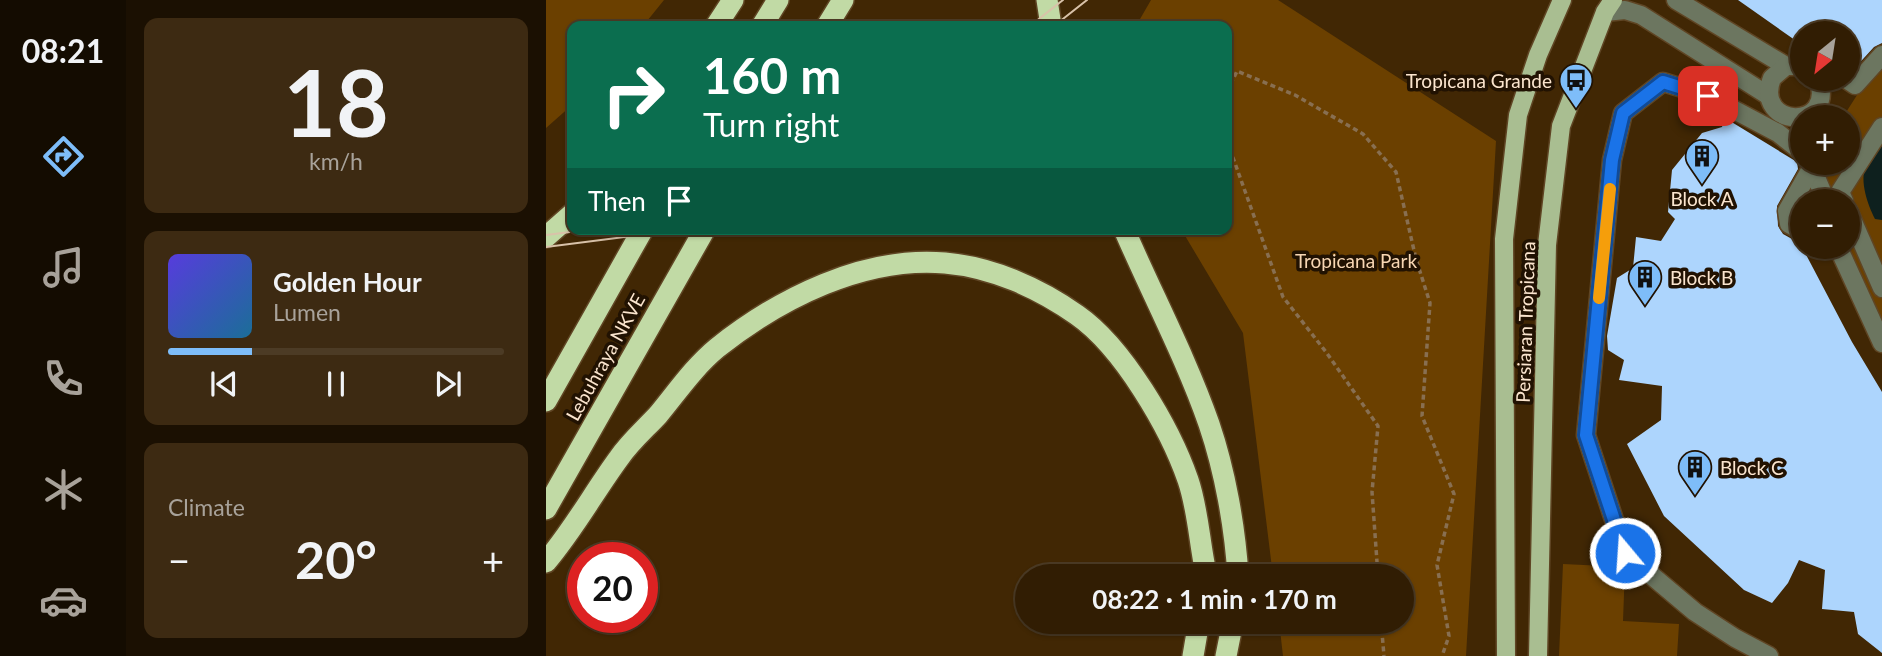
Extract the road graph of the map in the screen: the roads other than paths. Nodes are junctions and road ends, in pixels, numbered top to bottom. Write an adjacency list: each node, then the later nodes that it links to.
1 (733, 0): 8 (highway)
2 (778, 0): 9 (highway)
3 (844, 0): 10 (highway)
4 (1047, 0): 11 (highway)
5 (1562, 0): 43 (main road, Persiaran Tropicana)
6 (1676, 0): 13 (lane)
7 (1609, 6): 17 (lane); 44 (main road, Persiaran Tropicana)
8 (719, 21)
9 (765, 21)
10 (830, 21)
11 (1051, 21)
12 (1882, 55): 15 (lane)
13 (1790, 64)
14 (1790, 68): 17 (lane)
15 (1860, 79)
16 (1820, 91): 18 (lane)
17 (1769, 96): 18 (lane)
18 (1786, 116): 20 (lane)
19 (1882, 127): 22 (lane)
20 (1778, 133): 21 (lane); 45 (lane)
21 (1790, 144)
22 (1842, 189)
23 (1790, 204): 25 (lane)
24 (567, 218): 29 (highway)
25 (1790, 225)
26 (640, 235): 34 (highway, Lebuhraya NKVE)
27 (702, 235): 35 (highway, Lebuhraya NKVE)
28 (1127, 235): 38 (highway)
29 (546, 237)
30 (1860, 238): 32 (lane)
31 (1844, 259): 33 (lane)
32 (1882, 288)
33 (1882, 343)
34 (546, 401)
35 (546, 509)
36 (546, 562): 37 (highway)
37 (1204, 564)
38 (1237, 564)
39 (1196, 634): 41 (highway)
40 (1230, 634): 42 (highway)
41 (1192, 656)
42 (1226, 656)
43 (1506, 656)
44 (1538, 656)
45 (1769, 656)

